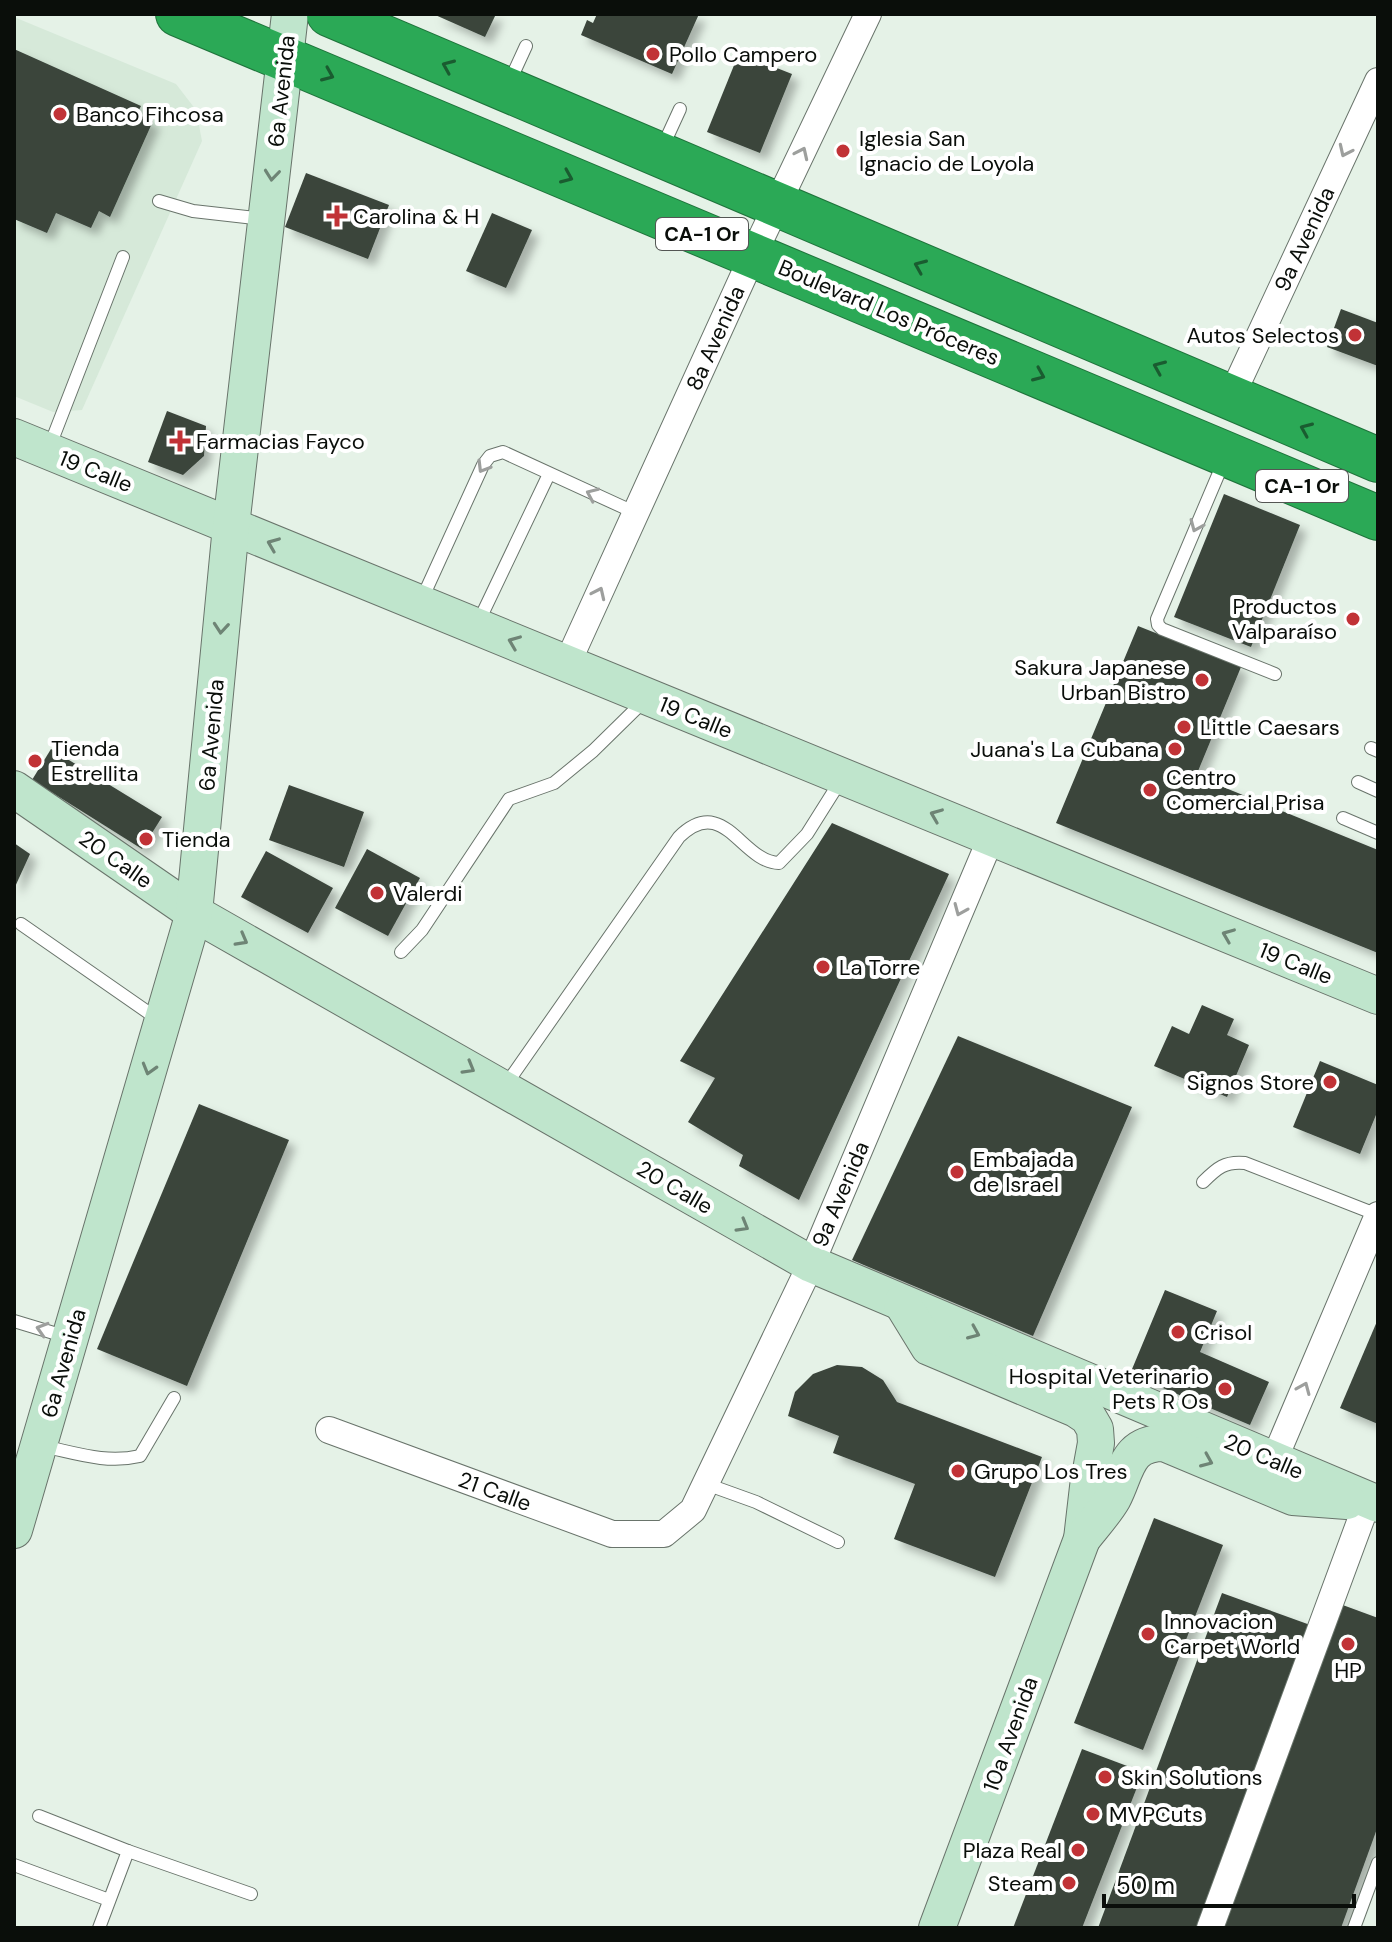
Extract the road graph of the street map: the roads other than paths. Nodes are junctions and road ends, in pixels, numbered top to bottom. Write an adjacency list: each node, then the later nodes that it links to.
1 (178, 14): 6 (highway, Boulevard Los Próceres / CA-1 Or)
2 (290, 14): 6 (street, 6a Avenida)
3 (329, 14): 8 (highway, CA-1 Or, one-way to 3)
4 (868, 14): 12 (street, 8a Avenida, one-way to 4)
5 (526, 46): 8 (lane)
6 (283, 56): 13 (street, 6a Avenida, one-way to 13); 14 (highway, Boulevard Los Próceres / CA-1 Or, one-way to 14)
7 (1378, 81): 16 (street, 9a Avenida, one-way to 16)
8 (505, 90): 10 (highway, CA-1 Or)
9 (680, 109): 10 (lane)
10 (659, 155): 12 (highway, CA-1 Or)
11 (159, 201): 13 (lane)
12 (777, 205): 14 (street, 8a Avenida); 16 (highway, CA-1 Or, one-way to 12)
13 (267, 220): 24 (street, 6a Avenida)
14 (753, 255): 19 (highway, Boulevard Los Próceres / CA-1 Or, one-way to 19); 22 (street, 8a Avenida)
15 (123, 257): 18 (lane)
16 (1231, 397): 20 (highway, CA-1 Or, one-way to 16)
17 (14, 437): 18 (street, 19 Calle)
18 (47, 451): 24 (street, 19 Calle)
19 (1227, 454): 23 (highway, Boulevard Los Próceres / CA-1 Or); 28 (lane, one-way to 28)
20 (1378, 460)
21 (549, 474): 22 (lane, one-way to 21); 25 (lane, one-way to 25); 26 (lane)
22 (636, 513): 27 (street, 8a Avenida, one-way to 22)
23 (1378, 518)
24 (231, 526): 25 (street, 19 Calle, one-way to 24); 37 (street, 6a Avenida, one-way to 37)
25 (420, 604): 26 (street, 19 Calle)
26 (476, 626): 27 (street, 19 Calle, one-way to 26)
27 (567, 664): 29 (street, 19 Calle)
28 (1275, 674)
29 (648, 697): 30 (street, 19 Calle); 39 (lane)
30 (843, 777): 36 (street, 19 Calle, one-way to 30); 42 (lane)
31 (1358, 782): 33 (lane)
32 (14, 789): 37 (street, 20 Calle)
33 (1378, 791)
34 (1343, 818): 35 (lane)
35 (1378, 833)
36 (991, 838): 40 (street, 19 Calle, one-way to 36); 45 (street, 9a Avenida, one-way to 45)
37 (194, 913): 41 (street, 6a Avenida); 42 (street, 20 Calle, one-way to 42)
38 (21, 924): 41 (lane)
39 (401, 952)
40 (1378, 996)
41 (162, 1022): 48 (street, 6a Avenida, one-way to 48)
42 (504, 1088): 45 (street, 20 Calle, one-way to 45)
43 (1203, 1182): 44 (lane)
44 (1378, 1215): 52 (street, one-way to 44)
45 (811, 1264): 46 (street, 20 Calle); 53 (street, 9a Avenida)
46 (902, 1303): 52 (street, 20 Calle, one-way to 52); 58 (street, 10a Avenida)
47 (14, 1321): 48 (lane, one-way to 47)
48 (70, 1338): 51 (street, 6a Avenida)
49 (174, 1398): 51 (lane)
50 (329, 1430): 57 (street, 21 Calle)
51 (39, 1445): 54 (street, 6a Avenida)
52 (1274, 1460): 55 (street, 20 Calle)
53 (706, 1484): 57 (street, 9a Avenida); 59 (lane)
54 (20, 1487): 56 (street, 6a Avenida)
55 (1374, 1503): 58 (street, 10a Avenida, one-way to 55); 68 (street)
56 (14, 1530)
57 (664, 1534)
58 (1082, 1539): 67 (street, 10a Avenida)
59 (838, 1542)
60 (39, 1816): 61 (lane)
61 (128, 1851): 64 (lane); 65 (lane)
62 (1378, 1863): 69 (lane)
63 (14, 1865): 65 (lane)
64 (251, 1894)
65 (109, 1900): 66 (lane)
66 (99, 1928)
67 (937, 1928)
68 (1210, 1928)
69 (1354, 1928)

